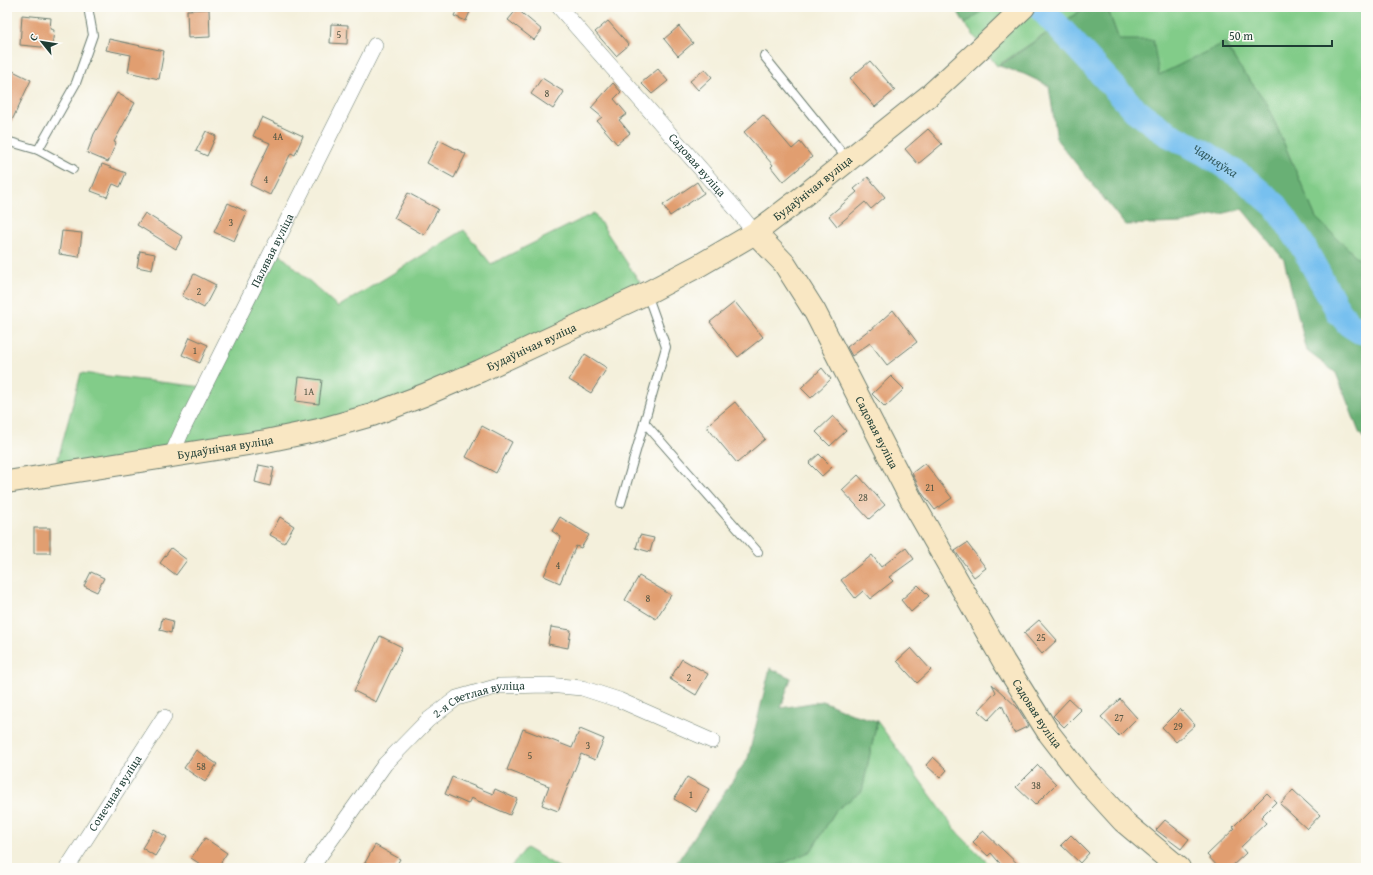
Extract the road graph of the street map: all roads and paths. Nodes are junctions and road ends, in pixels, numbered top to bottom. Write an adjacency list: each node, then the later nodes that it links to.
1 (88, 7): 7 (lane)
2 (559, 7): 10 (street, Садовая вуліца)
3 (1024, 7): 8 (main road, Будаўнічая вуліца)
4 (375, 45): 13 (street, Палявая вуліца)
5 (764, 56): 8 (lane)
6 (7, 141): 7 (lane)
7 (38, 150): 9 (lane)
8 (849, 160): 10 (main road, Будаўнічая вуліца)
9 (73, 169)
10 (755, 233): 11 (main road, Будаўнічая вуліца); 21 (main road, Садовая вуліца)
11 (647, 293): 12 (lane); 13 (main road, Будаўнічая вуліца)
12 (644, 422): 15 (lane); 16 (lane)
13 (171, 456): 14 (main road, Будаўнічая вуліца)
14 (7, 482)
15 (621, 504)
16 (758, 552)
17 (164, 718): 19 (street, Сонечная вуліца)
18 (712, 741): 20 (street, 2-я Светлая вуліца)
19 (67, 868)
20 (311, 868)
21 (1179, 868)

